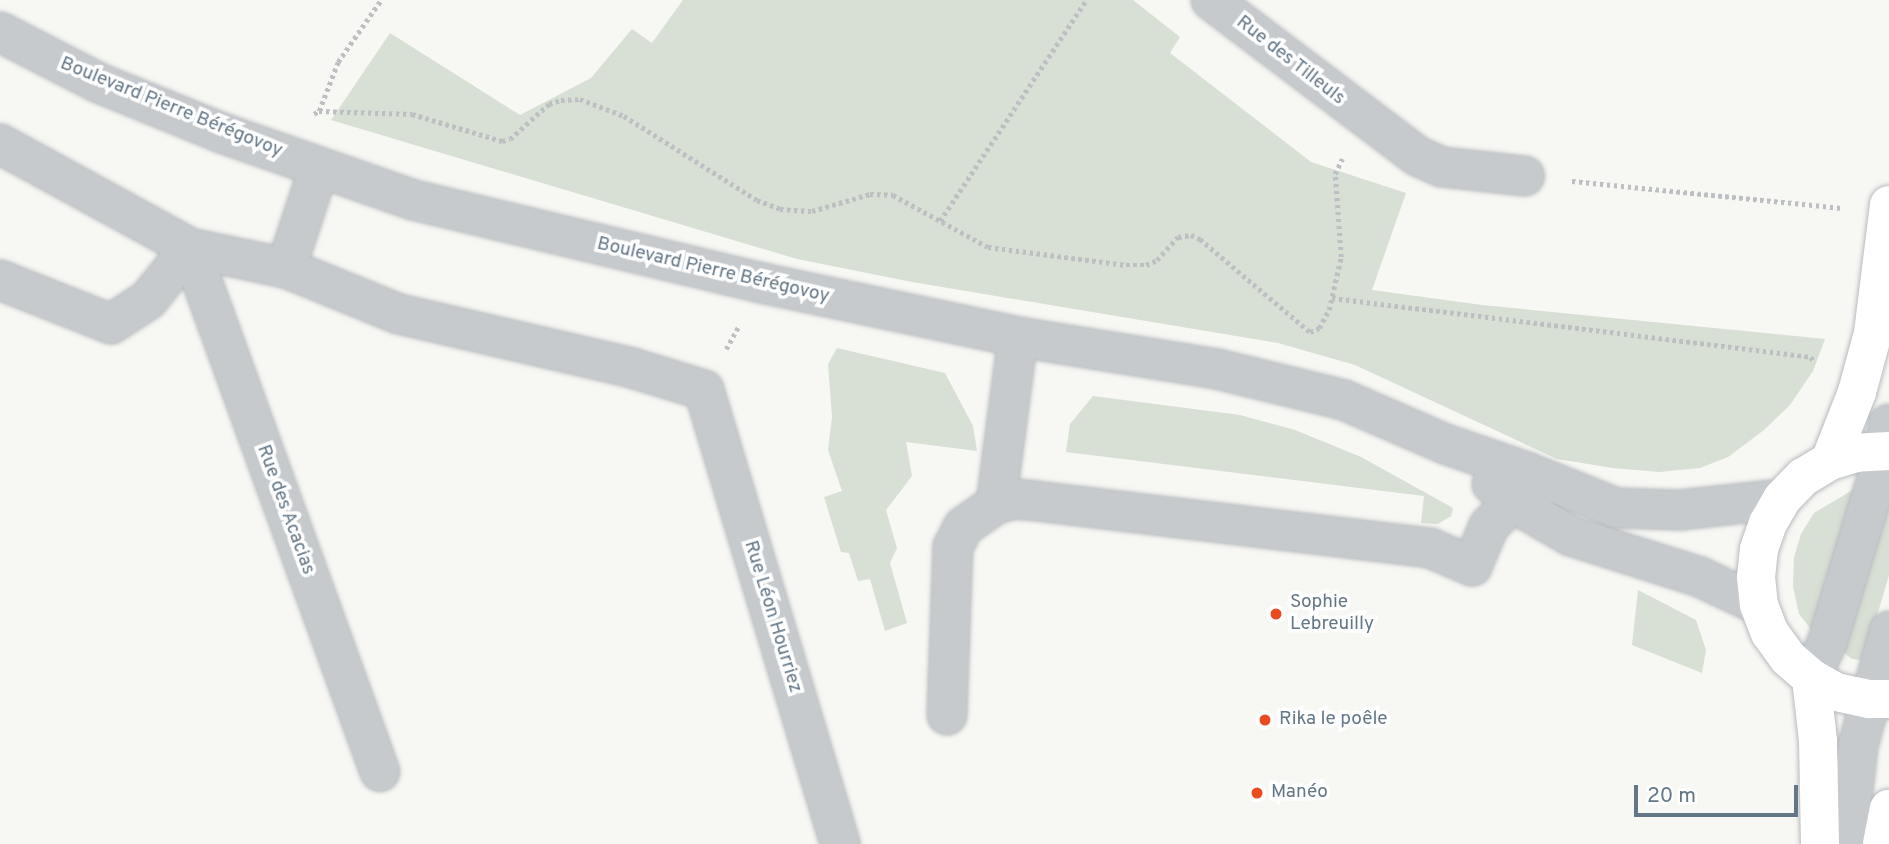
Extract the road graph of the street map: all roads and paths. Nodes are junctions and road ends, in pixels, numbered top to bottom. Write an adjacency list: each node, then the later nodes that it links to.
1 (382, 0): 11 (path)
2 (1086, 0): 11 (path)
3 (1210, 0): 5 (street, Rue des Tilleuls)
4 (0, 32): 7 (street, Boulevard Pierre Bérégovoy)
5 (1369, 122): 8 (street, Rue des Tilleuls); 16 (path)
6 (0, 144): 12 (street)
7 (319, 168): 13 (street); 15 (street, Boulevard Pierre Bérégovoy)
8 (1525, 176): 10 (path)
9 (1889, 205): 10 (main road)
10 (1888, 212): 22 (main road)
11 (940, 221): 16 (path)
12 (190, 248): 13 (street); 14 (street); 31 (street, Rue des Acacias)
13 (286, 268): 19 (street)
14 (0, 280)
15 (762, 283): 17 (street, Boulevard Pierre Bérégovoy); 19 (path)
16 (1332, 298): 18 (path)
17 (1018, 337): 21 (street, Boulevard Pierre Bérégovoy); 25 (street)
18 (1817, 367)
19 (704, 390): 33 (street, Rue Léon Hourriez)
20 (1888, 442): 22 (main road); 28 (street)
21 (1445, 444): 23 (street, Boulevard Pierre Bérégovoy); 24 (street, Boulevard Pierre Bérégovoy)
22 (1830, 461): 23 (main road)
23 (1783, 499): 26 (main road)
24 (1512, 502): 25 (street); 26 (street, Boulevard Pierre Bérégovoy)
25 (996, 504): 30 (street)
26 (1759, 605): 28 (main road)
27 (1889, 631): 29 (street)
28 (1811, 678): 29 (main road); 34 (main road)
29 (1879, 699): 35 (street)
30 (947, 715)
31 (380, 772)
32 (1889, 809): 36 (main road)
33 (840, 844)
34 (1820, 844)
35 (1847, 844)
36 (1882, 844)

